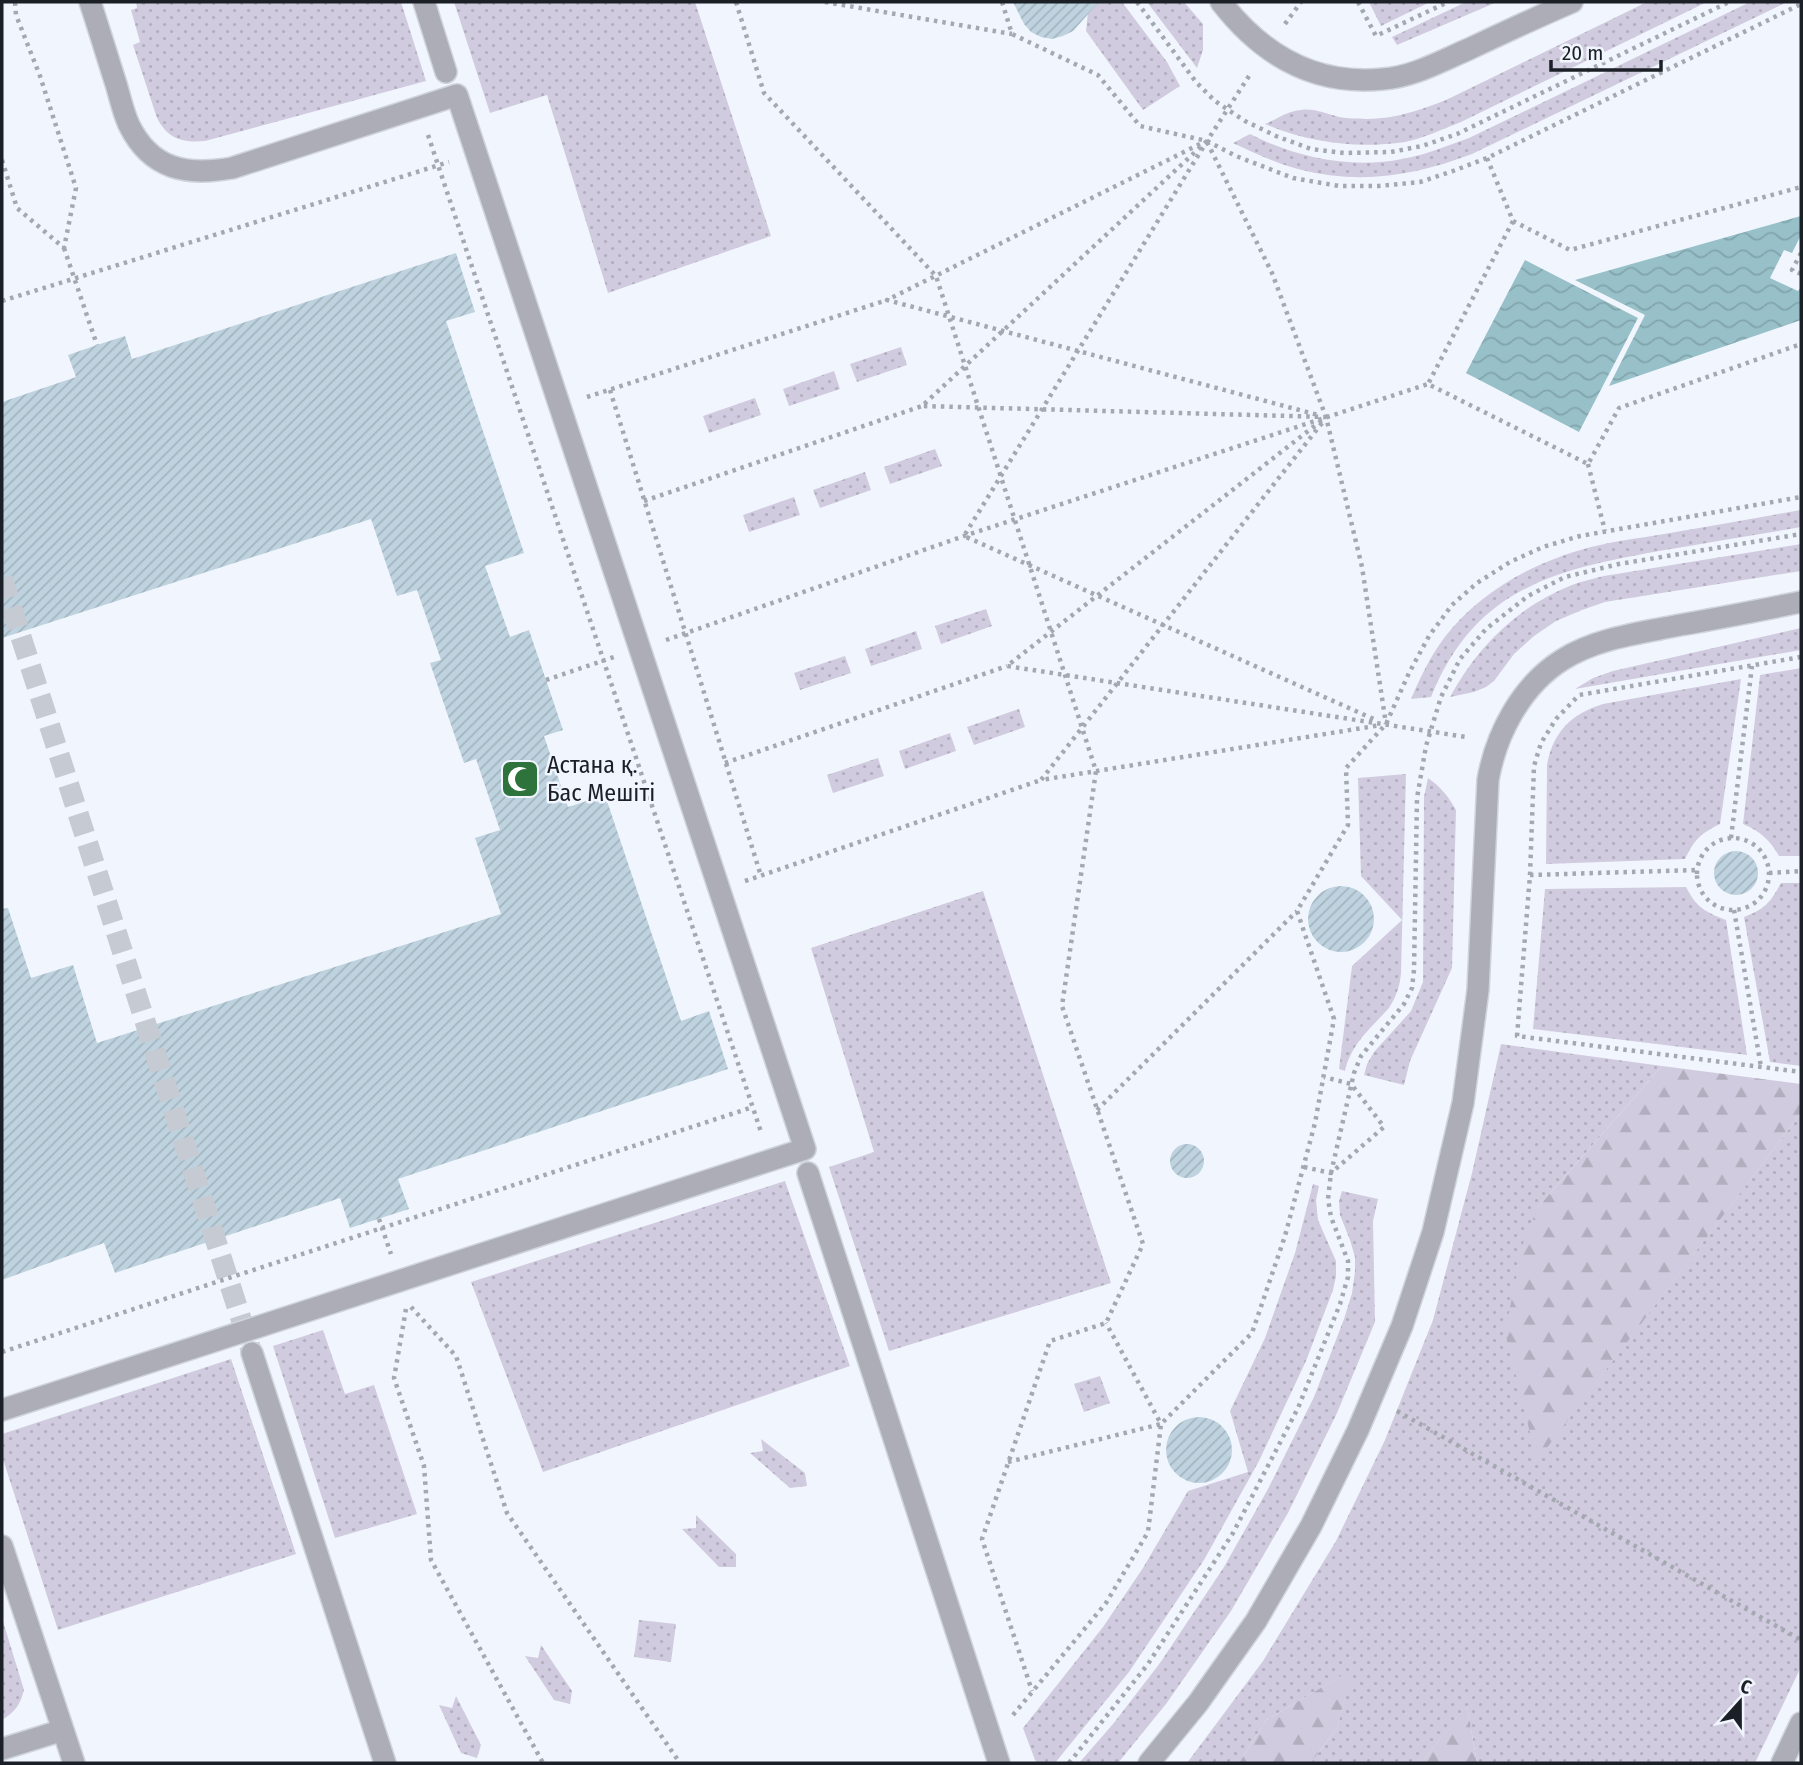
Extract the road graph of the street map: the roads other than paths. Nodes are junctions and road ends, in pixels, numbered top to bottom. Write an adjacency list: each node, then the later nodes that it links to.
1 (90, 2): 9 (lane)
2 (424, 2): 5 (lane)
3 (1221, 2): 4 (lane)
4 (1572, 2)
5 (446, 72)
6 (1801, 602): 17 (lane)
7 (808, 1174): 16 (lane)
8 (252, 1353): 15 (lane)
9 (2, 1410)
10 (2, 1546): 12 (lane)
11 (1801, 1723): 18 (lane)
12 (63, 1730): 13 (lane); 14 (lane)
13 (2, 1749)
14 (74, 1763)
15 (385, 1763)
16 (999, 1763)
17 (1149, 1763)
18 (1782, 1763)

